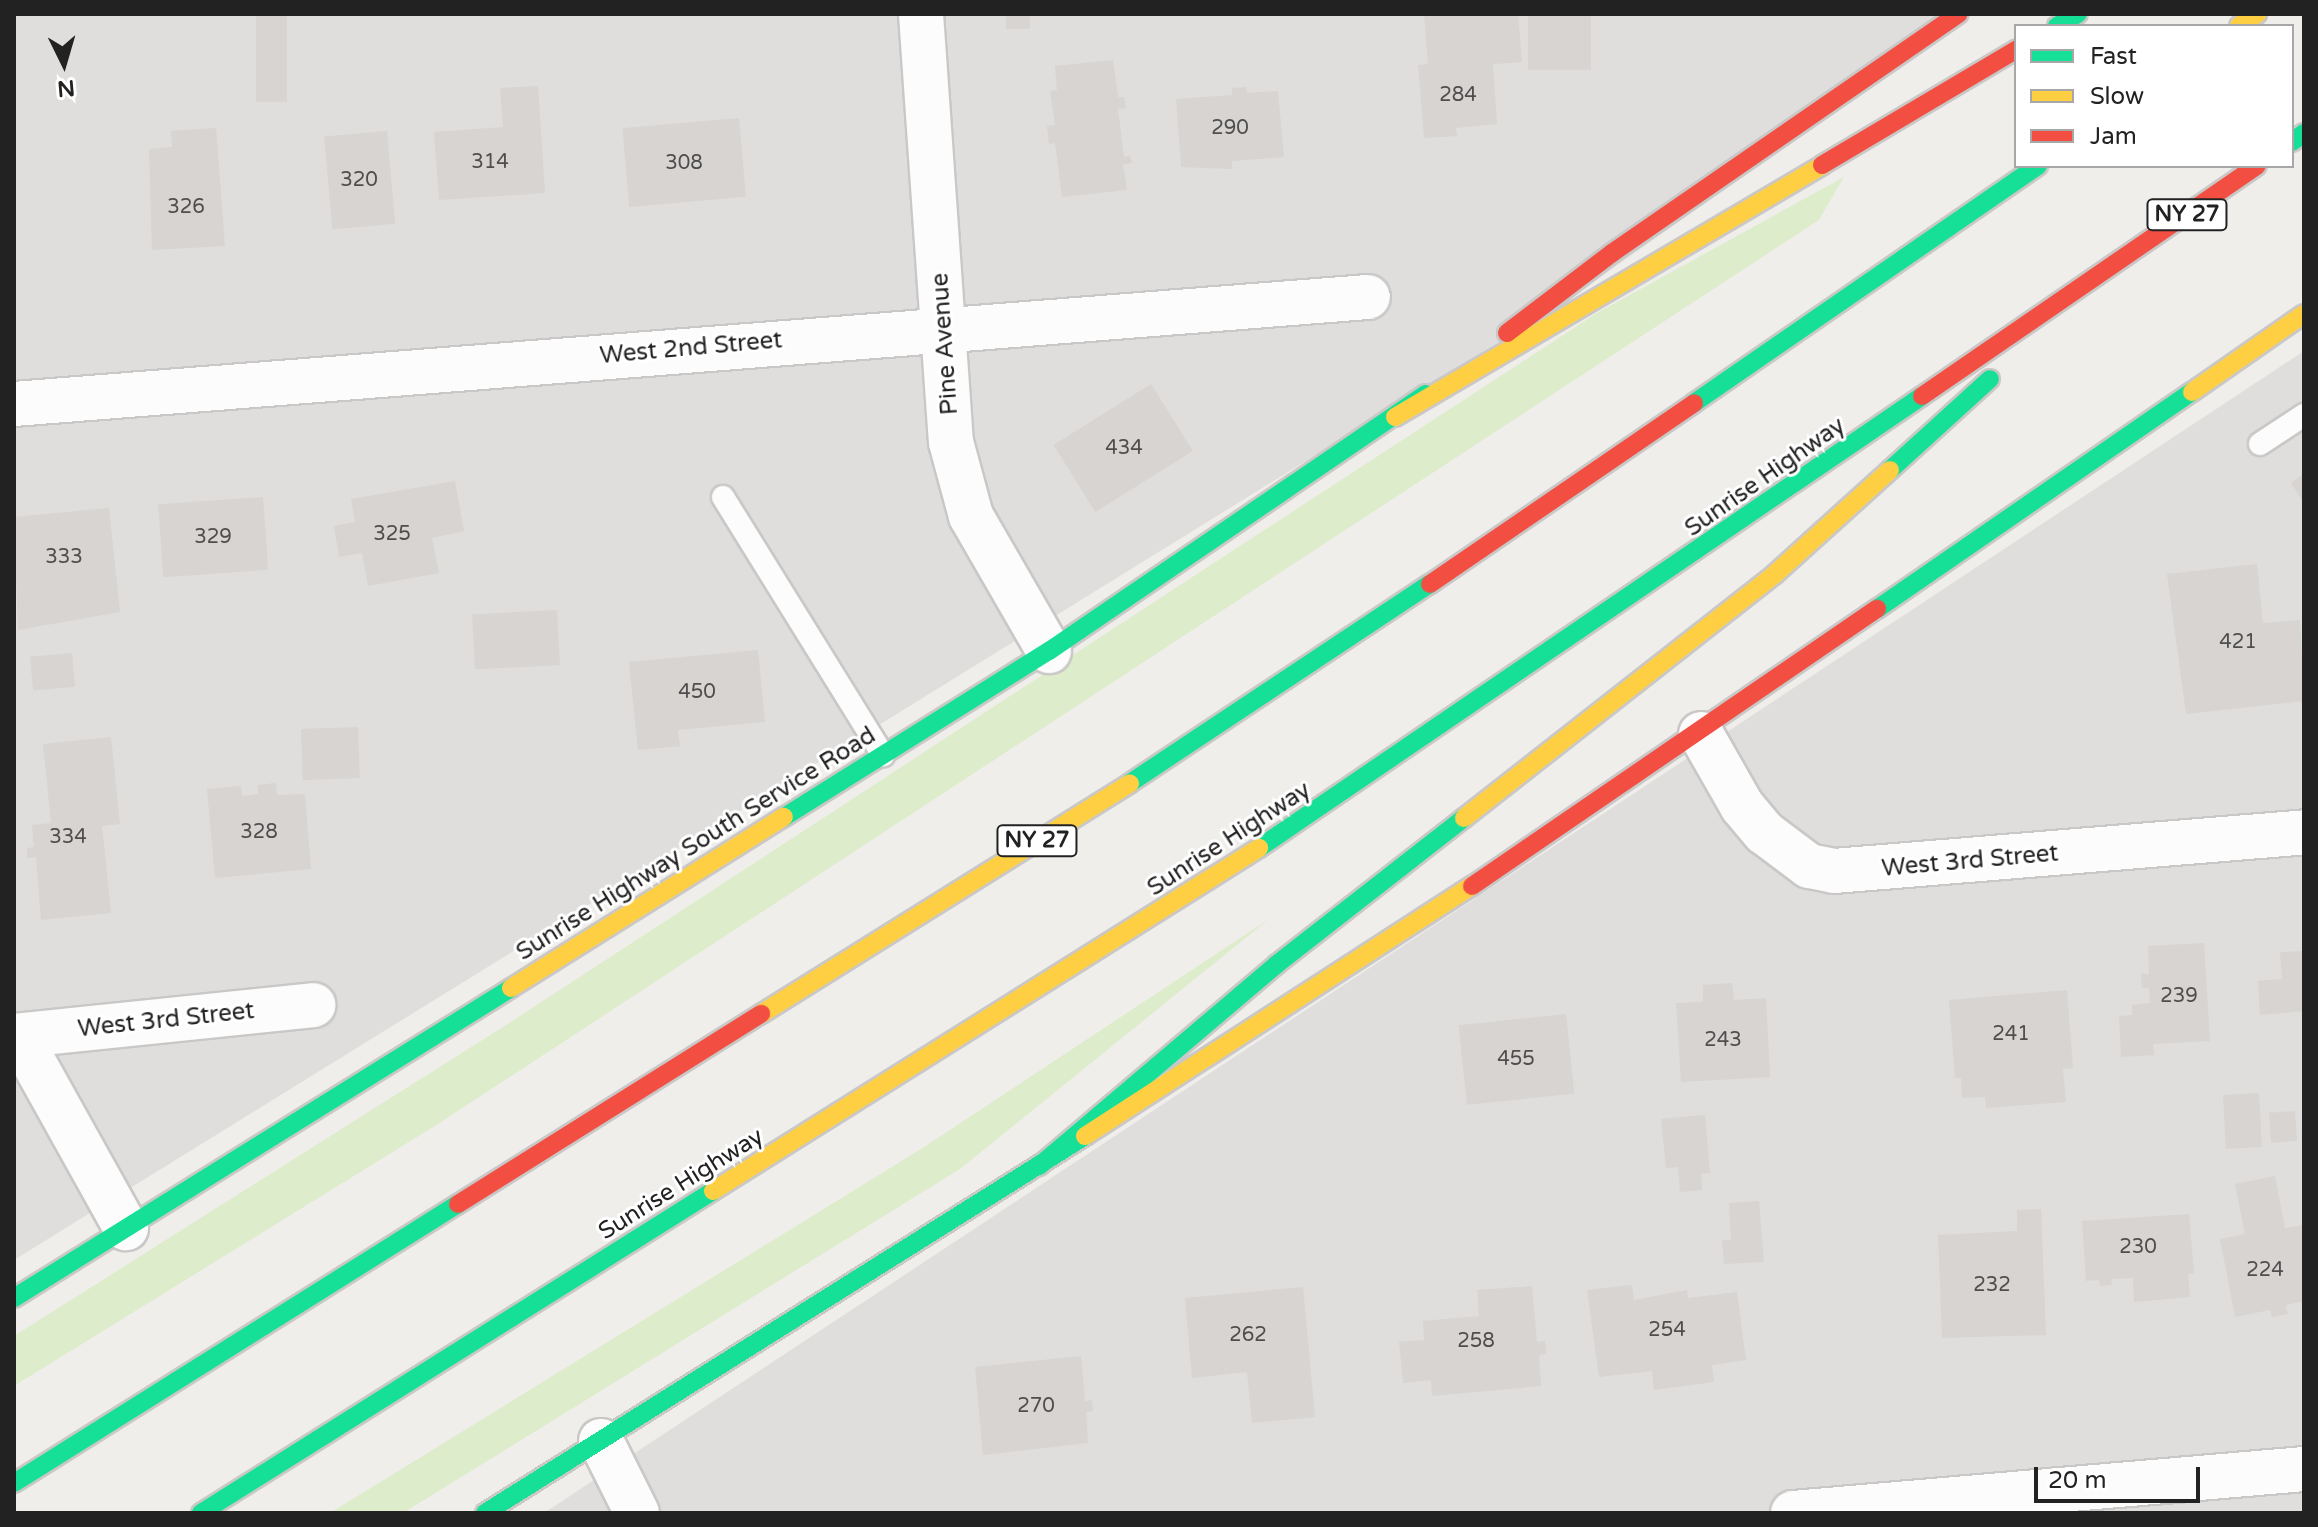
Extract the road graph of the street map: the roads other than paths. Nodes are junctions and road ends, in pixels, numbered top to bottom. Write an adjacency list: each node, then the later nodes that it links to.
1 (921, 14): 11 (street, Pine Avenue)
2 (1958, 14): 14 (main road)
3 (2078, 14): 4 (main road)
4 (2060, 24)
5 (2014, 51): 14 (main road)
6 (2035, 168): 28 (main road, NY 27)
7 (2254, 168): 8 (main road, Sunrise Highway / NY 27)
8 (2116, 264): 23 (main road); 29 (main road, Sunrise Highway / NY 27)
9 (1368, 297): 11 (street, West 2nd Street)
10 (2304, 314): 18 (main road)
11 (944, 327): 12 (street, West 2nd Street); 17 (street, Pine Avenue)
12 (14, 404)
13 (2304, 415): 15 (lane)
14 (1395, 417): 17 (main road, Sunrise Highway South Service Road)
15 (2260, 444)
16 (723, 497): 19 (lane)
17 (1049, 651): 19 (main road, Sunrise Highway South Service Road)
18 (1701, 734): 20 (street, West 3rd Street); 23 (main road)
19 (883, 755): 24 (main road, Sunrise Highway South Service Road)
20 (2304, 832)
21 (313, 1005): 22 (street, West 3rd Street)
22 (16, 1036): 24 (street, West 3rd Street)
23 (1039, 1166): 26 (main road)
24 (126, 1228): 25 (main road, Sunrise Highway South Service Road)
25 (14, 1298)
26 (601, 1441): 30 (main road); 31 (street)
27 (2304, 1469): 32 (street)
28 (14, 1483)
29 (201, 1513)
30 (485, 1513)
31 (637, 1513)
32 (1793, 1513)

